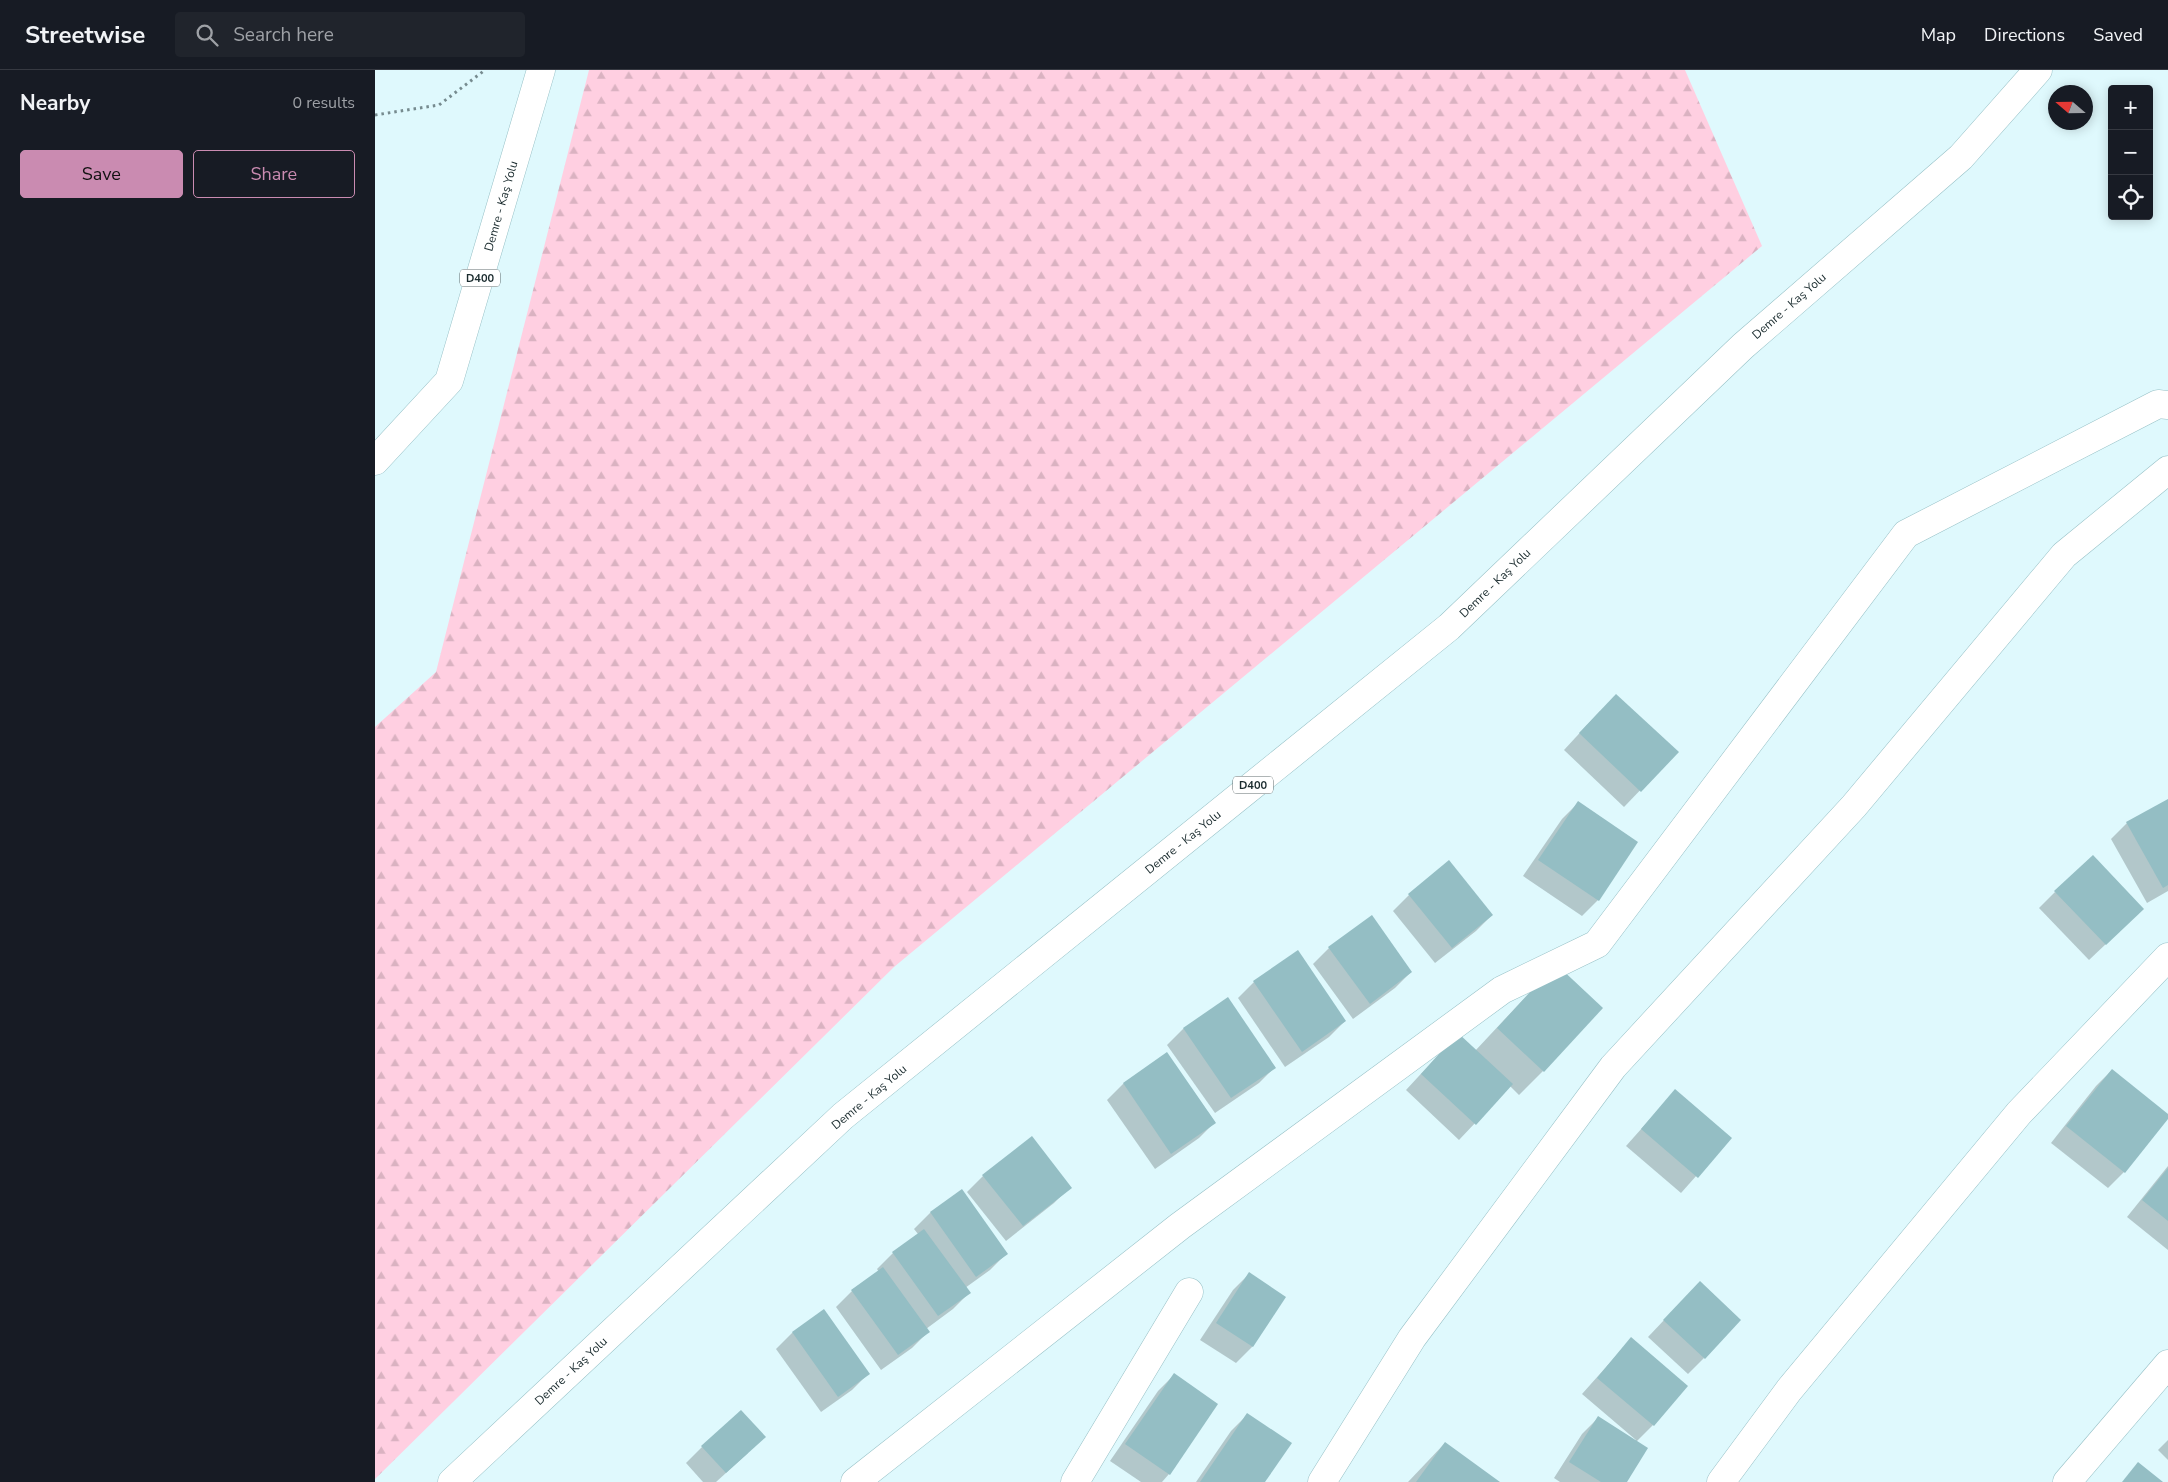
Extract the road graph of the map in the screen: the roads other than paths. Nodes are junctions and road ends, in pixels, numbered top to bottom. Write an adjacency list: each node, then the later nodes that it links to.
1 (541, 70): 4 (main road, Demre - Kaş Yolu / D400)
2 (2038, 70): 9 (main road, Demre - Kaş Yolu / D400)
3 (2168, 405): 10 (main road)
4 (375, 462)
5 (2168, 470): 12 (main road)
6 (2168, 956): 13 (main road)
7 (1189, 1292): 11 (main road)
8 (2168, 1364): 14 (main road)
9 (452, 1482)
10 (855, 1482)
11 (1075, 1482)
12 (1322, 1482)
13 (1721, 1482)
14 (2067, 1482)

